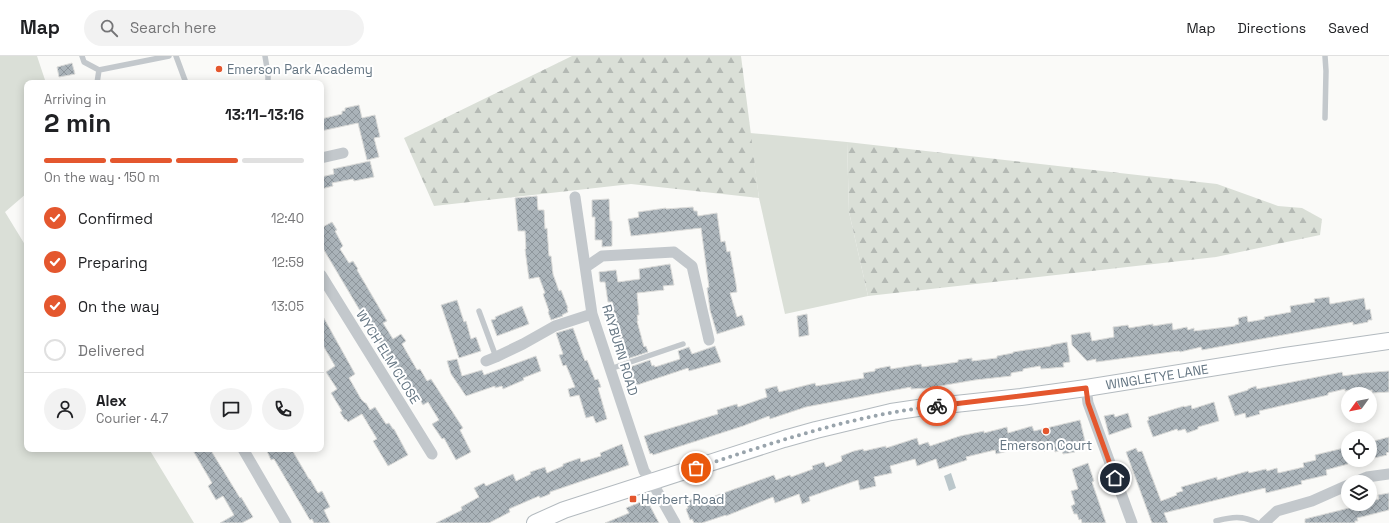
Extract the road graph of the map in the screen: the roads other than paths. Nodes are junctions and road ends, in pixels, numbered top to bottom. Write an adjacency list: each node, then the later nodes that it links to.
1 (82, 56): 6 (lane)
2 (169, 56): 6 (lane)
3 (176, 56): 8 (lane)
4 (265, 56): 9 (lane)
5 (1325, 56): 10 (lane)
6 (99, 70): 7 (lane)
7 (97, 80)
8 (185, 80)
9 (268, 80)
10 (1325, 118)
11 (343, 154): 12 (street)
12 (324, 157)
13 (575, 197): 14 (street, RAYBURN ROAD)
14 (586, 267): 17 (street, RAYBURN ROAD); 18 (street)
15 (324, 280): 25 (street, WYCH ELM CLOSE)
16 (479, 311): 21 (lane)
17 (592, 314): 21 (street); 22 (street, RAYBURN ROAD)
18 (709, 340)
19 (1389, 341): 23 (street, WINGLETYE LANE)
20 (683, 344): 22 (lane)
21 (491, 359)
22 (610, 369): 28 (street, RAYBURN ROAD)
23 (1086, 388): 28 (street, WINGLETYE LANE); 34 (street)
24 (245, 452): 31 (street)
25 (432, 454)
26 (1389, 474): 27 (street)
27 (1377, 476)
28 (652, 482): 32 (street, WINGLETYE LANE); 33 (street)
29 (1341, 488): 36 (street)
30 (1216, 521): 35 (lane)
31 (286, 523)
32 (535, 523)
33 (675, 523)
34 (1132, 523)
35 (1257, 523)
36 (1264, 523)

